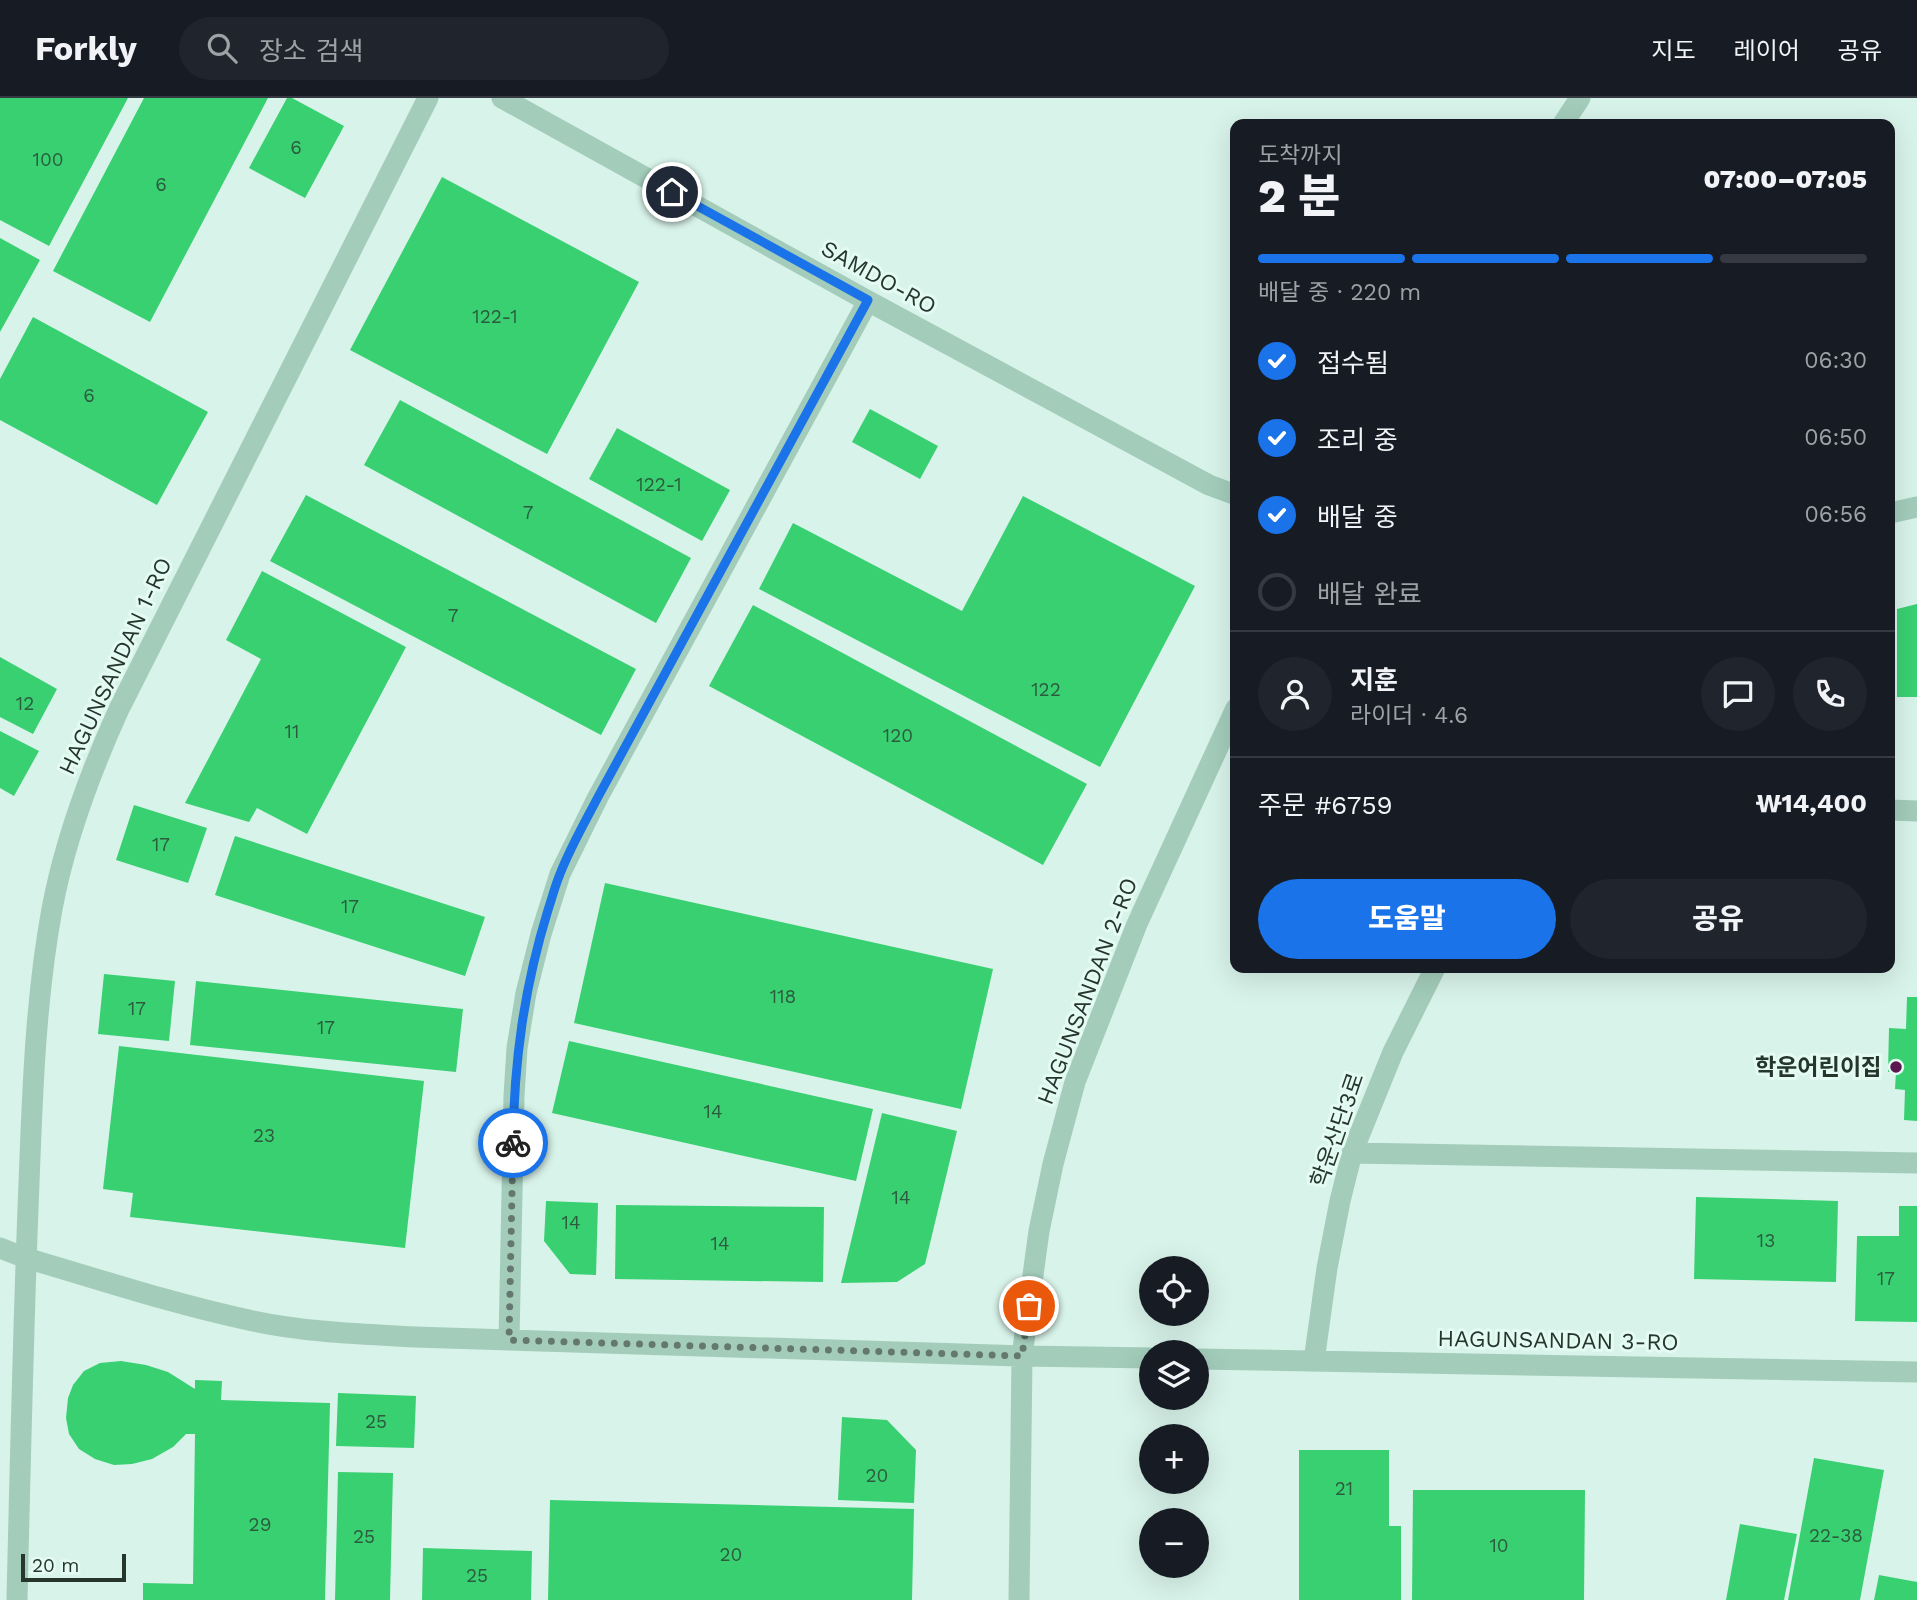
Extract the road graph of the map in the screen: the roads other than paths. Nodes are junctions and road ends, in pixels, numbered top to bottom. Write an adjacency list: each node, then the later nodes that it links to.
1 (428, 98): 16 (street, HAGUNSANDAN 1-RO)
2 (502, 98): 5 (street, SAMDO-RO)
3 (1580, 98): 4 (street)
4 (1566, 119)
5 (868, 300): 6 (street, SAMDO-RO); 17 (street)
6 (1230, 493)
7 (1917, 507): 8 (street)
8 (1895, 512)
9 (1230, 721): 18 (street, HAGUNSANDAN 2-RO)
10 (1895, 810): 11 (street)
11 (1917, 811)
12 (1432, 973): 13 (street, 학운산단3로)
13 (1352, 1153): 14 (street); 21 (street, 학운산단3로)
14 (1917, 1163)
15 (0, 1248): 16 (street)
16 (26, 1258): 17 (street); 23 (street, HAGUNSANDAN 1-RO)
17 (509, 1340): 18 (street)
18 (1022, 1356): 19 (street); 24 (street, HAGUNSANDAN 2-RO)
19 (1139, 1358)
20 (1209, 1359): 21 (street, HAGUNSANDAN 3-RO)
21 (1314, 1361): 22 (street, HAGUNSANDAN 3-RO)
22 (1917, 1373)
23 (17, 1600)
24 (1019, 1600)

